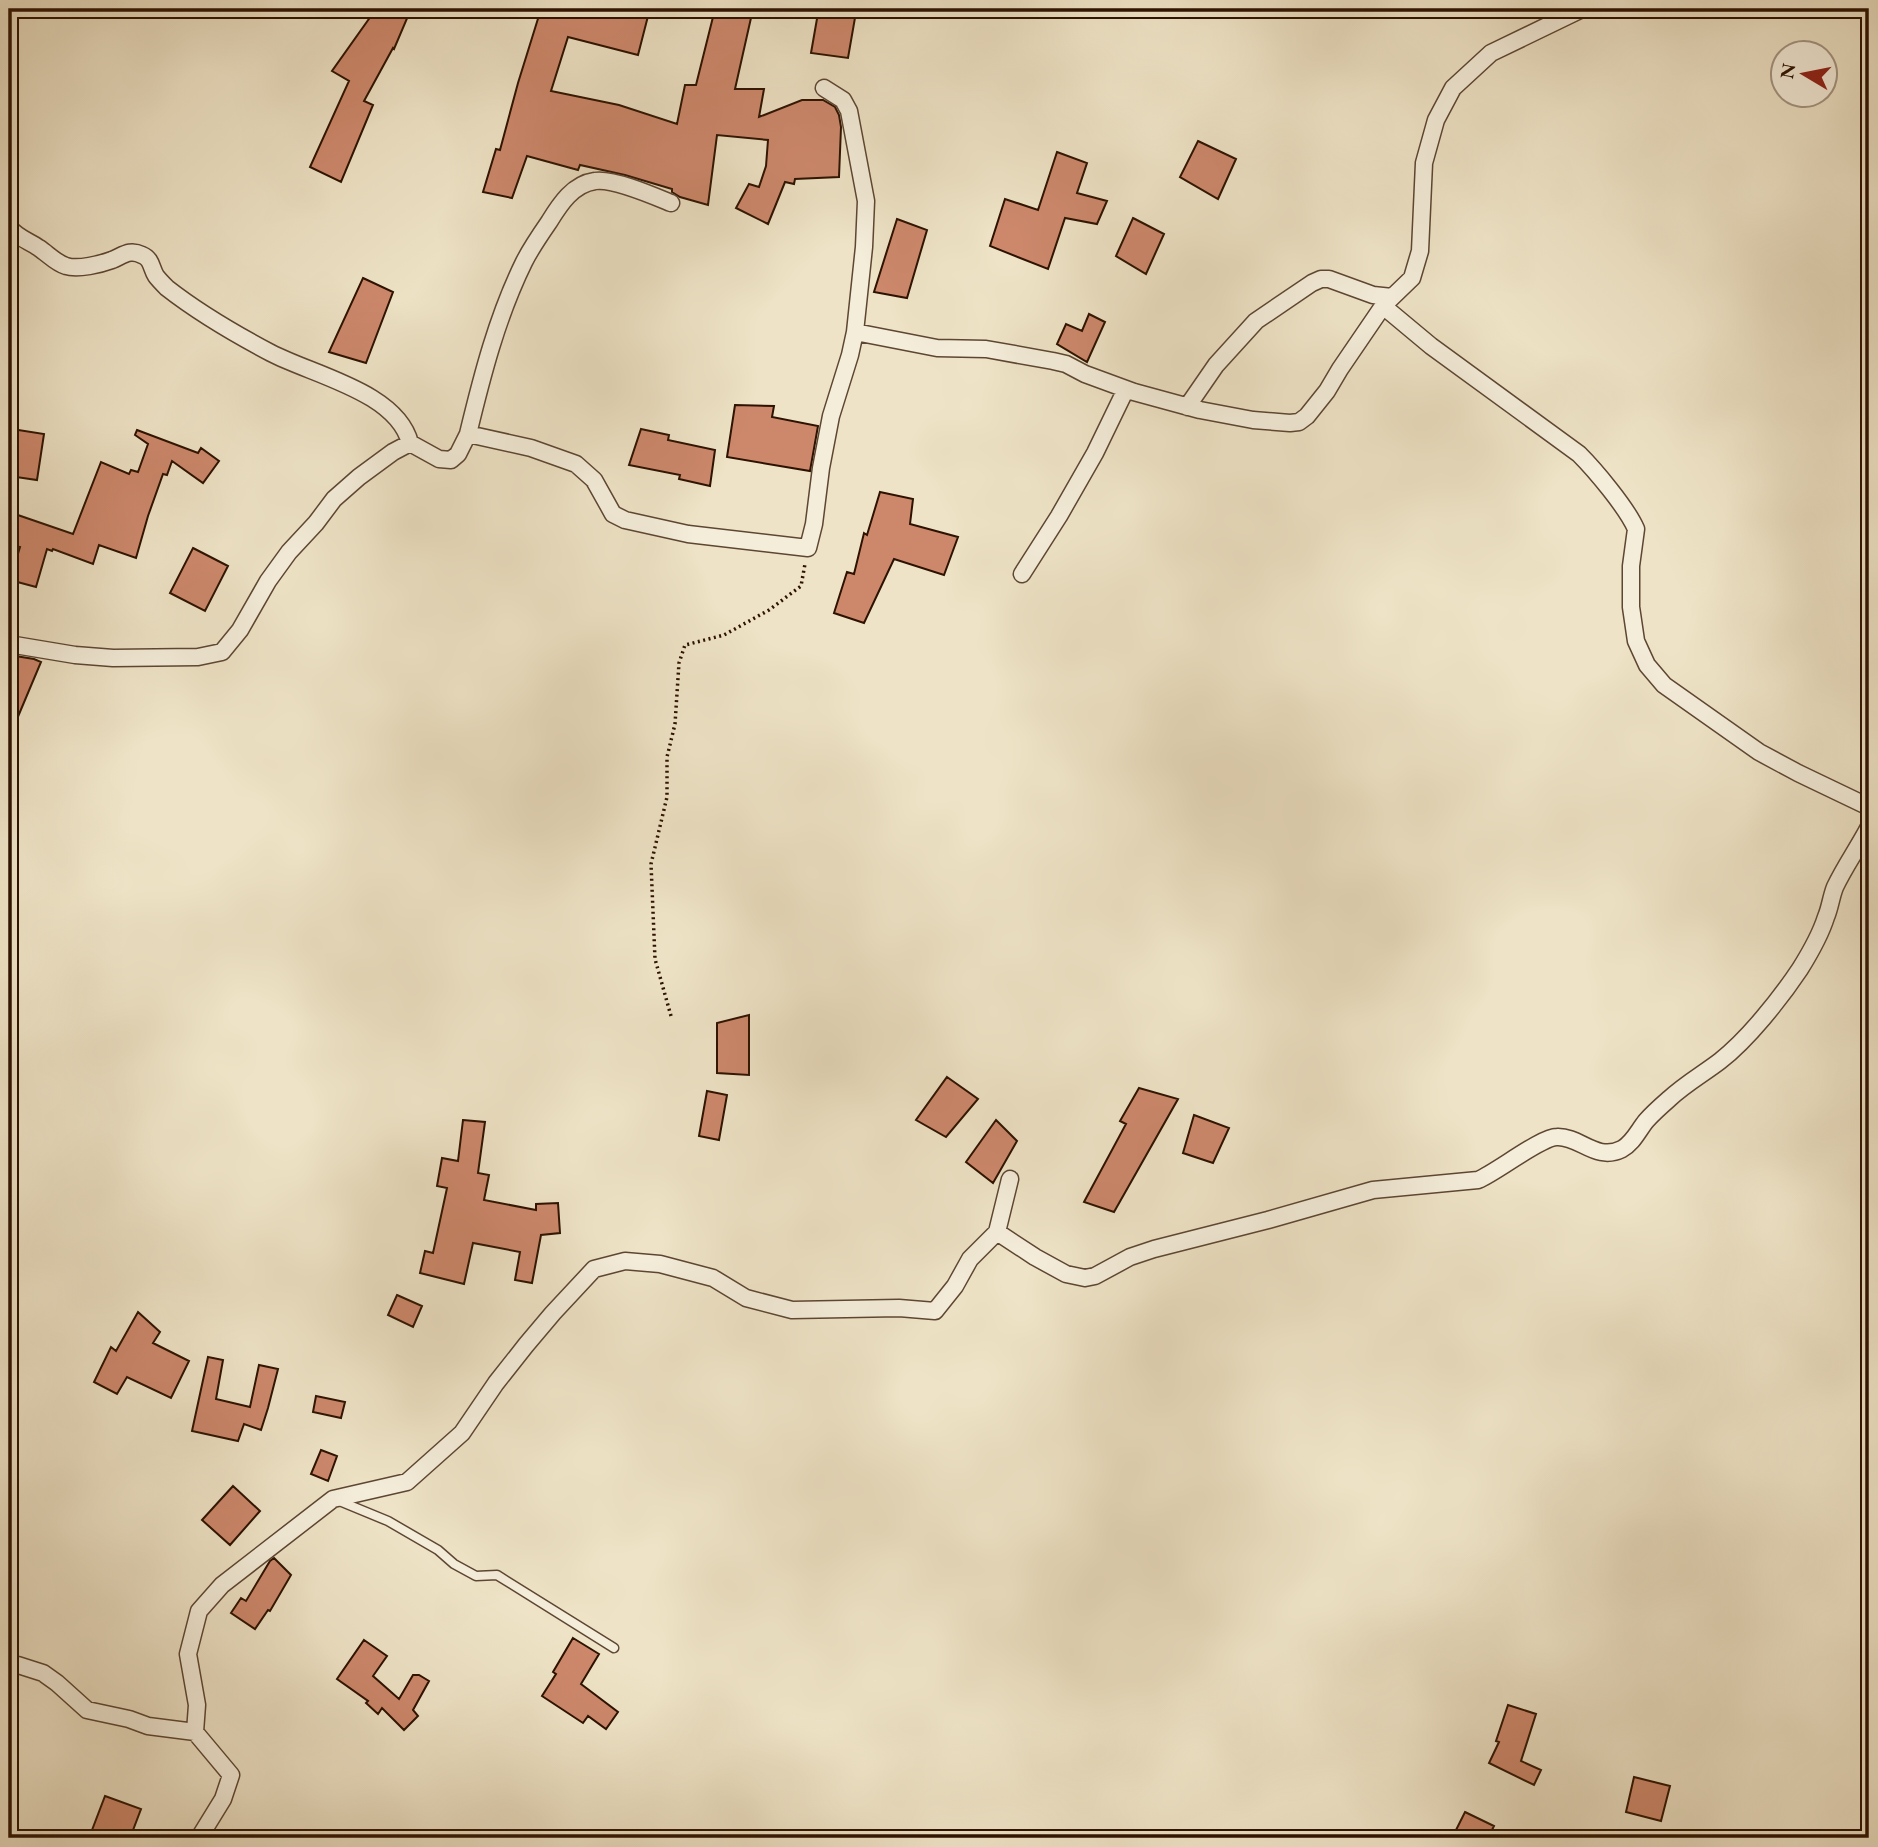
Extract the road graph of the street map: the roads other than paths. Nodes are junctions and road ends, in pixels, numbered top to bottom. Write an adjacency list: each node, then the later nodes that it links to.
1 (1582, 9): 5 (street)
2 (824, 88): 6 (street)
3 (671, 203): 9 (street)
4 (9, 227): 10 (street)
5 (1388, 301): 8 (street); 8 (street); 13 (street)
6 (855, 332): 7 (street); 9 (street)
7 (1126, 389): 8 (street); 11 (street)
8 (1186, 407)
9 (468, 434): 10 (street)
10 (410, 443): 12 (street)
11 (1022, 574)
12 (9, 644)
13 (1869, 807)
14 (1869, 827): 16 (street)
15 (1010, 1179): 16 (street)
16 (996, 1232): 17 (street)
17 (333, 1499): 18 (lane); 20 (street)
18 (614, 1648)
19 (12, 1660): 20 (street)
20 (195, 1732): 21 (street)
21 (199, 1838)

